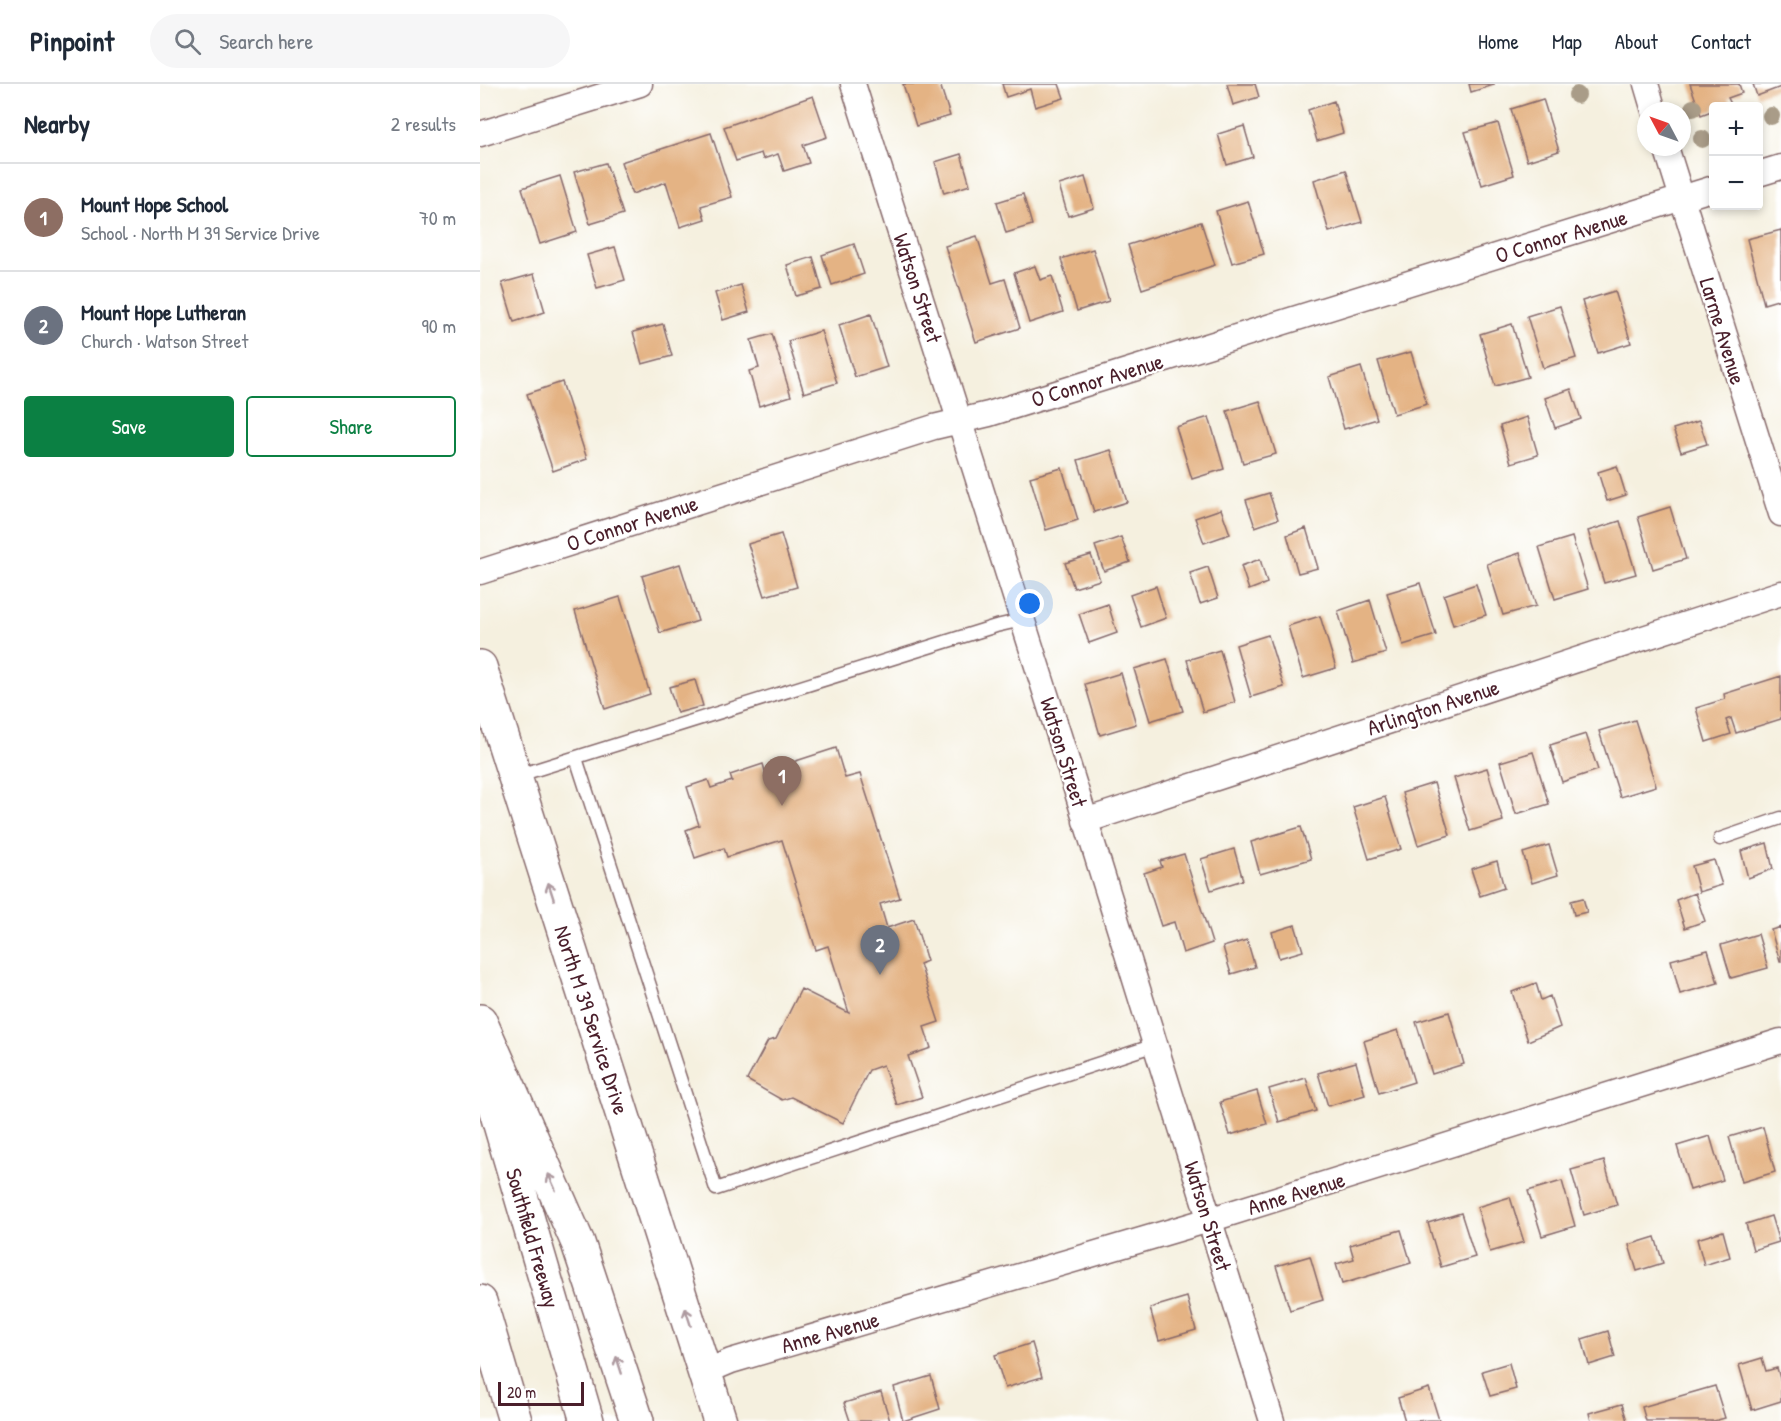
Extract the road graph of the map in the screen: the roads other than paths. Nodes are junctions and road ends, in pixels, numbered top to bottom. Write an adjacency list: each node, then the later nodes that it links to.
1 (640, 84): 5 (street)
2 (853, 84): 11 (street, Watson Street)
3 (1646, 84): 4 (street)
4 (1651, 102)
5 (480, 134)
6 (1669, 156): 10 (street, Larme Avenue)
7 (1781, 168): 8 (street)
8 (1763, 173)
9 (1709, 189): 10 (street, O Connor Avenue)
10 (1682, 198): 11 (street, O Connor Avenue); 12 (street, Larme Avenue)
11 (961, 423): 13 (street, O Connor Avenue); 15 (street, Watson Street)
12 (1781, 514)
13 (480, 572)
14 (1781, 593): 20 (street, Arlington Avenue)
15 (1022, 620): 17 (lane); 20 (street, Watson Street)
16 (480, 667): 18 (main road, North M 39 Service Drive)
17 (576, 758): 18 (lane); 24 (lane)
18 (514, 776): 28 (main road, North M 39 Service Drive, one-way to 18)
19 (1781, 818): 21 (lane)
20 (1085, 821): 24 (street, Watson Street)
21 (1720, 839)
22 (480, 1021): 31 (main road, one-way to 22)
23 (1781, 1041): 26 (street, Anne Avenue)
24 (1155, 1045): 26 (street, Watson Street)
25 (480, 1055): 30 (main road, Southfield Freeway)
26 (1209, 1220): 28 (street, Anne Avenue); 33 (street, Watson Street)
27 (480, 1302): 29 (main road)
28 (705, 1372): 32 (main road, North M 39 Service Drive)
29 (515, 1421)
30 (587, 1421)
31 (637, 1421)
32 (720, 1421)
33 (1272, 1421)

